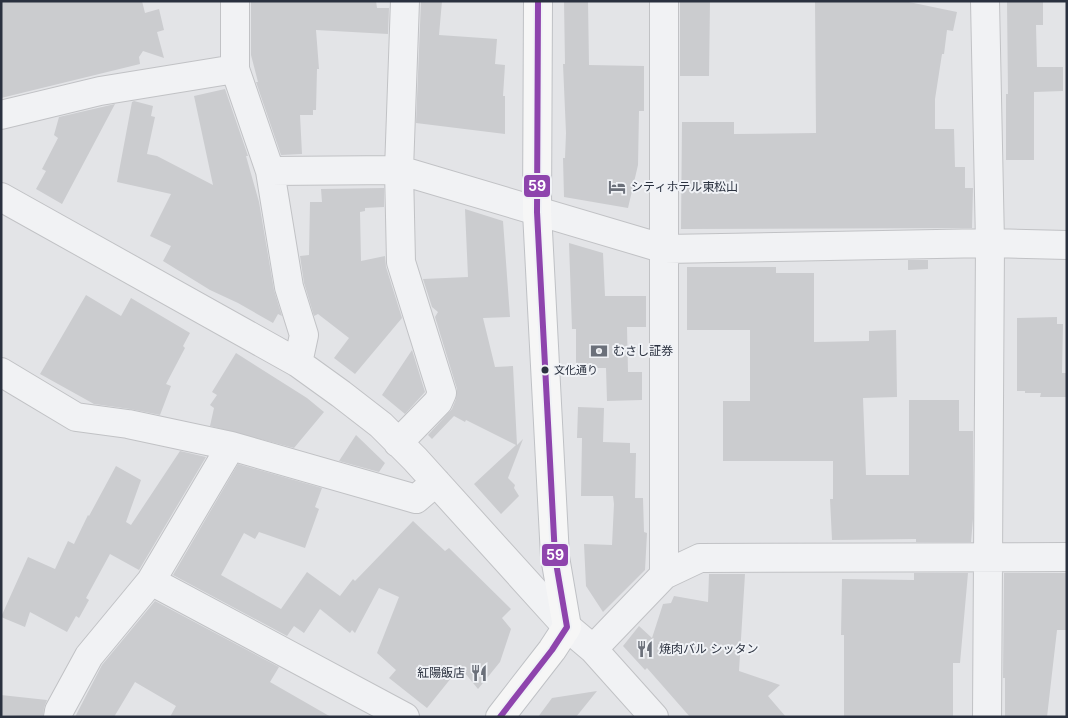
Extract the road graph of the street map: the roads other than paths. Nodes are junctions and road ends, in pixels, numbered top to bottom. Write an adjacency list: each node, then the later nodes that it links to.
1 (235, 1): 6 (street)
2 (405, 1): 8 (street)
3 (538, 1): 11 (main road)
4 (664, 1): 14 (street)
5 (985, 1): 12 (street)
6 (236, 69): 7 (street); 9 (street)
7 (1, 115)
8 (399, 170): 9 (street); 11 (street); 17 (street)
9 (270, 171): 15 (street)
10 (1, 197): 15 (street)
11 (537, 212): 14 (street); 24 (main road)
12 (990, 243): 13 (street); 14 (street); 20 (street)
13 (1067, 245)
14 (665, 249): 22 (street)
15 (298, 363): 17 (street)
16 (1, 372): 18 (street)
17 (398, 442): 19 (street)
18 (231, 446): 19 (street); 23 (street)
19 (436, 482): 24 (street)
20 (987, 557): 21 (street); 22 (street); 30 (street)
21 (1067, 557)
22 (664, 576): 25 (street)
23 (151, 581): 26 (street); 27 (street)
24 (567, 627): 25 (street); 28 (main road)
25 (593, 649): 29 (street)
26 (58, 717)
27 (405, 717)
28 (500, 717)
29 (654, 717)
30 (987, 717)

